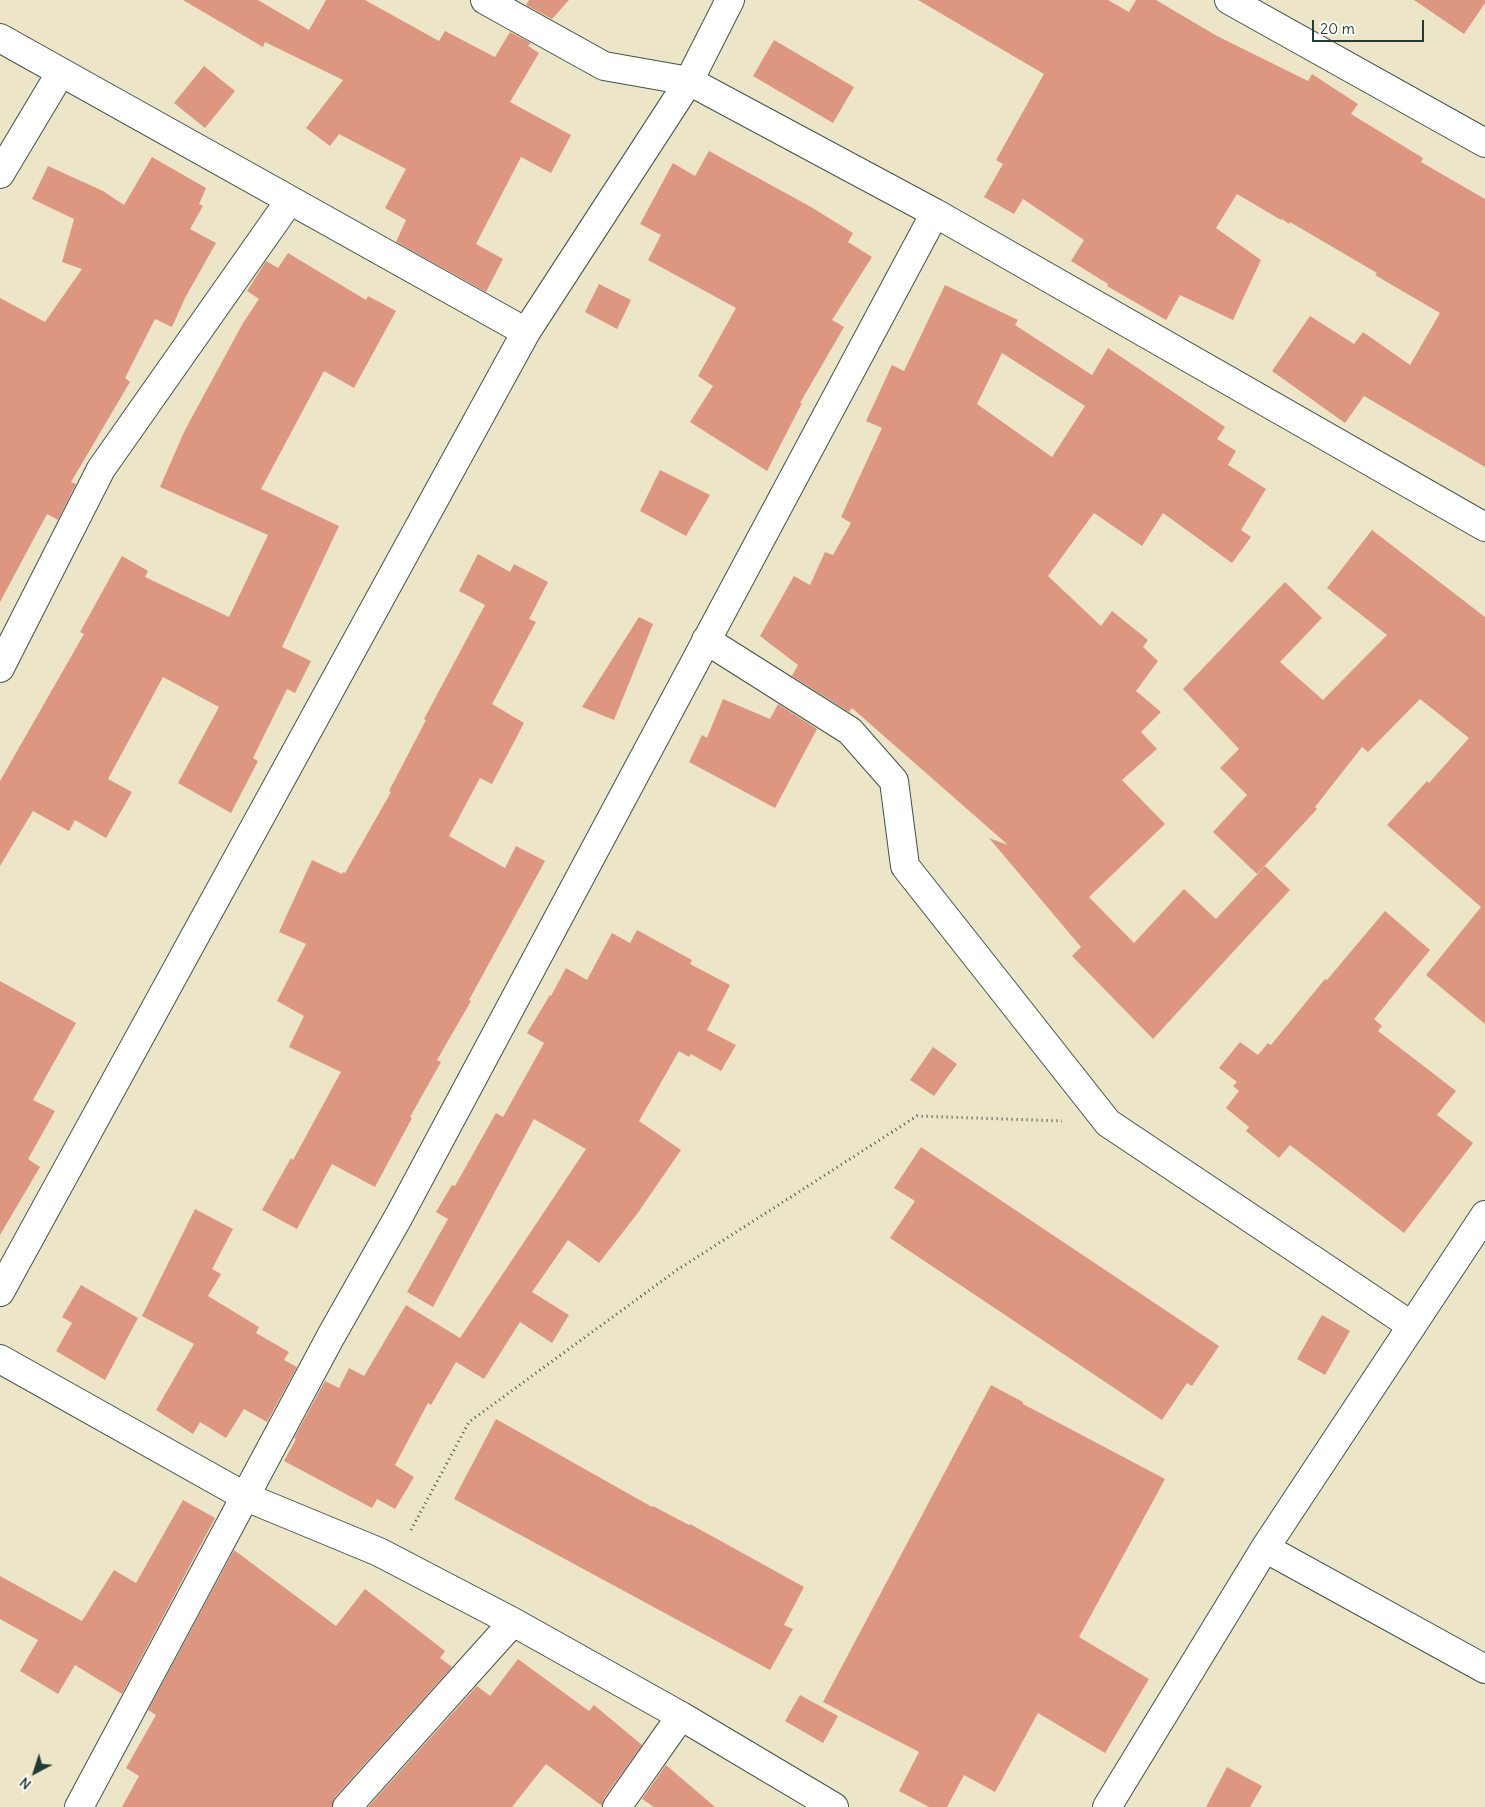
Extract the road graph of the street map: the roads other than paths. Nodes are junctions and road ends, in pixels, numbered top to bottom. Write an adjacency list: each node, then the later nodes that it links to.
1 (485, 0): 6 (street)
2 (730, 0): 6 (street)
3 (1229, 0): 7 (street)
4 (0, 38): 5 (street)
5 (61, 72): 8 (street); 9 (street)
6 (689, 81): 10 (street); 11 (street)
7 (1485, 144)
8 (0, 174)
9 (290, 200): 11 (street); 14 (street)
10 (935, 213): 12 (street); 13 (street)
11 (526, 332): 16 (street)
12 (1485, 527)
13 (706, 640): 17 (street); 19 (street)
14 (0, 668)
15 (1485, 1215): 17 (street)
16 (0, 1292)
17 (1412, 1326): 20 (street)
18 (0, 1359): 19 (street)
19 (246, 1497): 21 (street); 24 (street)
20 (1265, 1548): 22 (street); 28 (street)
21 (512, 1622): 23 (street); 25 (street)
22 (1485, 1669)
23 (681, 1716): 26 (street); 27 (street)
24 (79, 1807)
25 (347, 1807)
26 (616, 1807)
27 (834, 1807)
28 (1107, 1807)

